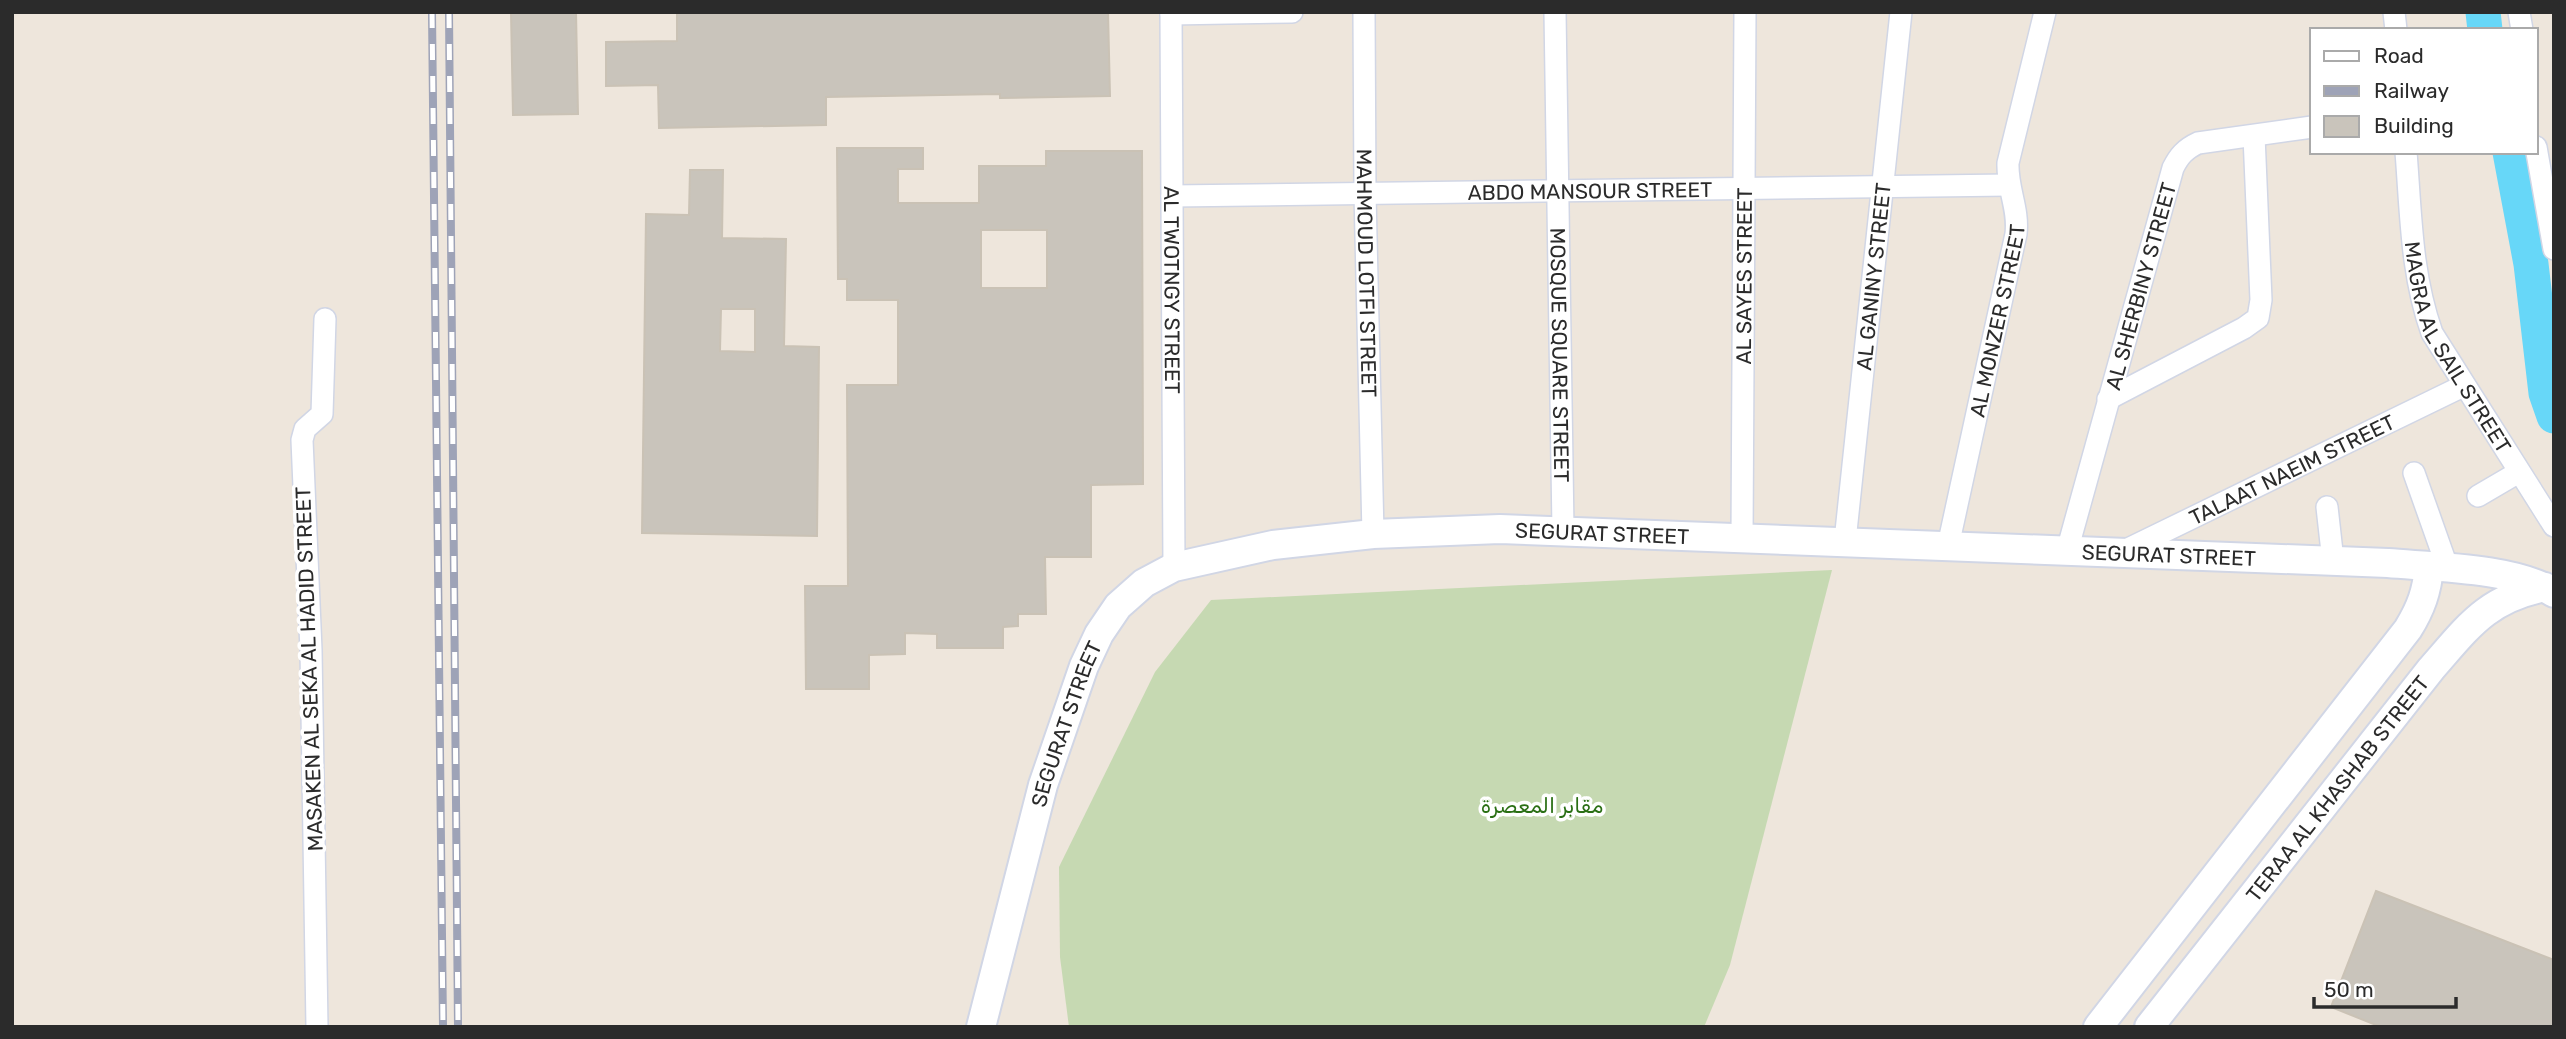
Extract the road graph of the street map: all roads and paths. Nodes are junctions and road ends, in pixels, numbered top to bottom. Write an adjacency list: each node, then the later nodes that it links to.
1 (1292, 12): 7 (street)
2 (1364, 12): 16 (street, MAHMOUD LOTFI STREET)
3 (1555, 12): 15 (street, MOSQUE SQUARE STREET)
4 (1745, 12): 14 (street, AL SAYES STREET)
5 (1901, 12): 13 (street, AL GANINY STREET)
6 (2045, 12): 12 (street, AL MONZER STREET)
7 (1171, 13): 17 (street, AL TWOTNGY STREET)
8 (2310, 127): 9 (street, AL SHERBINY STREET)
9 (2254, 136): 21 (street, AL SHERBINY STREET); 21 (street)
10 (2406, 154): 20 (street, MAGRA AL SAIL STREET)
11 (2537, 154): 18 (street)
12 (2009, 185): 13 (street, ABDO MANSOUR STREET); 31 (street, AL MONZER STREET)
13 (1884, 187): 14 (street, ABDO MANSOUR STREET); 30 (street, AL GANINY STREET)
14 (1744, 189): 15 (street, ABDO MANSOUR STREET); 29 (street, AL SAYES STREET)
15 (1558, 191): 16 (street, ABDO MANSOUR STREET); 27 (street, MOSQUE SQUARE STREET)
16 (1365, 194): 17 (street, ABDO MANSOUR STREET); 28 (street, MAHMOUD LOTFI STREET)
17 (1172, 196): 35 (street, AL TWOTNGY STREET)
18 (2554, 249)
19 (325, 319): 40 (street, MASAKEN AL SEKA AL HADID STREET)
20 (2463, 386): 22 (street, MAGRA AL SAIL STREET); 33 (street, TALAAT NAEIM STREET)
21 (2108, 399): 32 (street, AL SHERBINY STREET)
22 (2519, 472): 24 (street); 26 (street, MAGRA AL SAIL STREET)
23 (2414, 473): 36 (street)
24 (2478, 496)
25 (2327, 507): 34 (street)
26 (2554, 526)
27 (1563, 530): 28 (street, SEGURAT STREET); 29 (street, SEGURAT STREET)
28 (1373, 534): 35 (street, SEGURAT STREET)
29 (1742, 538): 30 (street, SEGURAT STREET)
30 (1845, 541): 31 (street, SEGURAT STREET)
31 (1948, 546): 32 (street, SEGURAT STREET)
32 (2067, 551): 33 (street, SEGURAT STREET)
33 (2121, 553): 34 (street, SEGURAT STREET)
34 (2333, 561): 36 (street, SEGURAT STREET)
35 (1174, 567): 41 (street, SEGURAT STREET)
36 (2439, 568): 37 (street, SEGURAT STREET); 38 (street, TERAA AL KHASHAB STREET)
37 (2551, 587): 39 (street, TERAA AL KHASHAB STREET)
38 (2395, 647): 39 (street); 42 (street, TERAA AL KHASHAB STREET)
39 (2431, 669): 43 (street, TERAA AL KHASHAB STREET)
40 (317, 1027)
41 (981, 1027)
42 (2098, 1027)
43 (2149, 1027)

